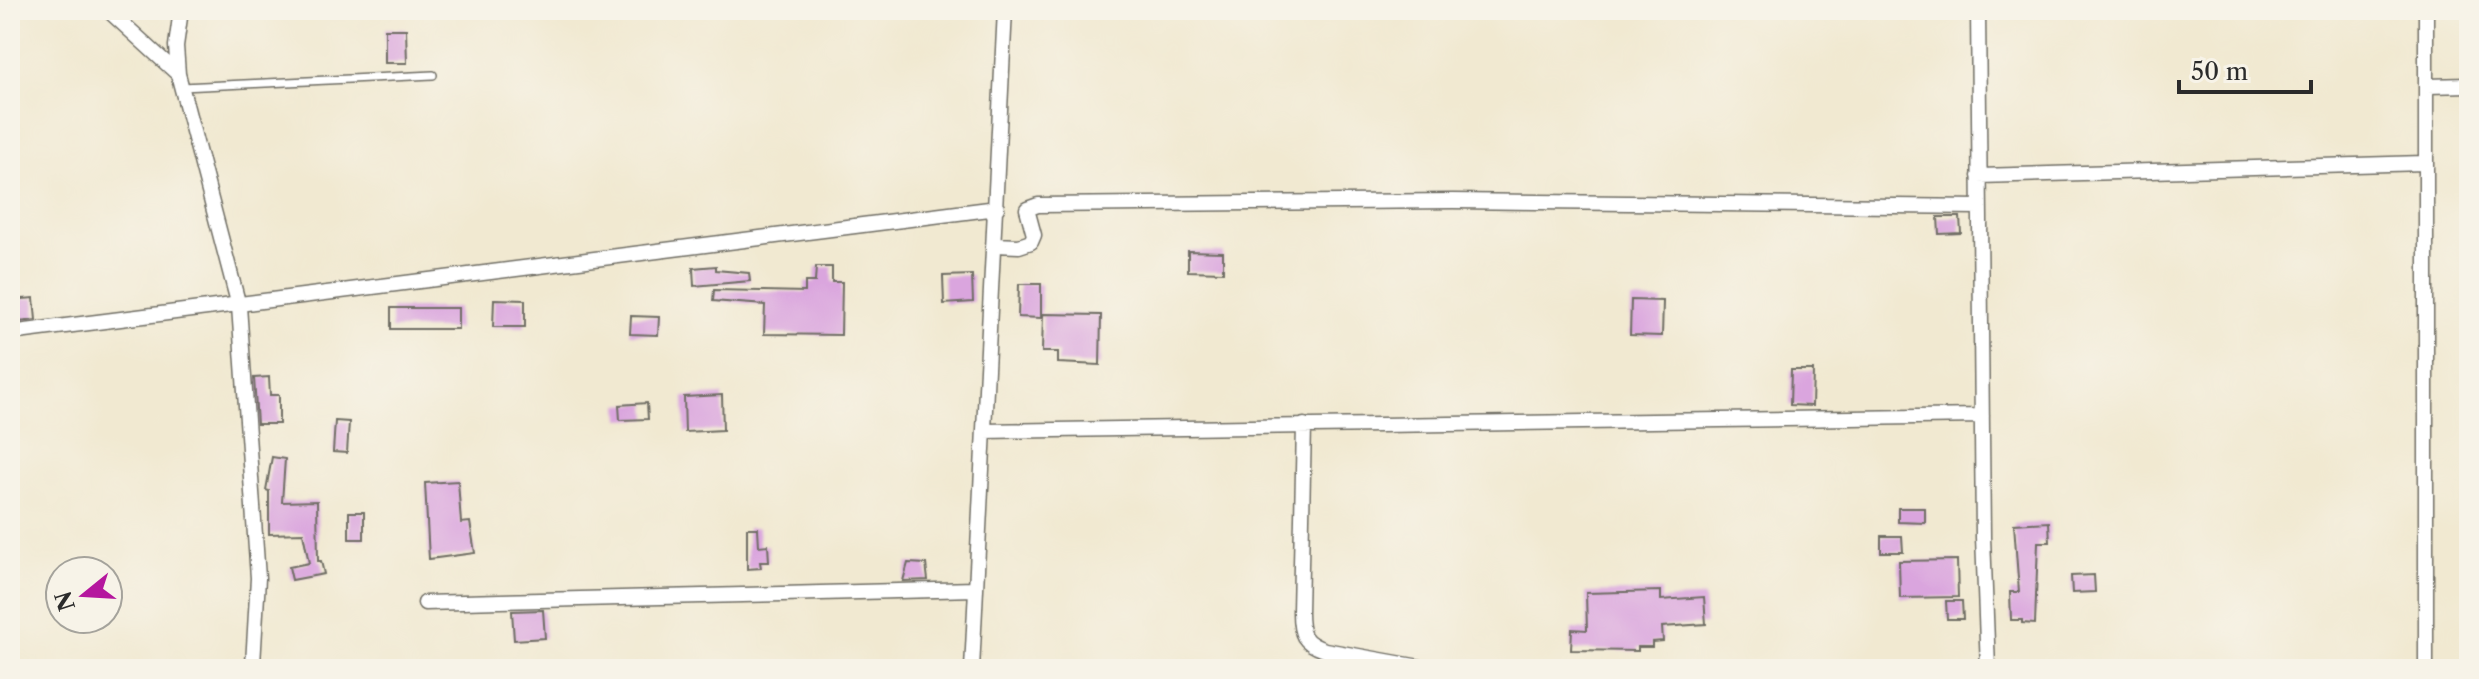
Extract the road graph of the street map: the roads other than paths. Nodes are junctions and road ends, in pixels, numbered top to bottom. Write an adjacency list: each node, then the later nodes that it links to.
1 (108, 10): 7 (street)
2 (181, 10): 7 (street)
3 (1005, 10): 13 (street)
4 (1978, 10): 11 (street)
5 (2426, 10): 9 (street)
6 (433, 75): 7 (lane)
7 (180, 80): 15 (street)
8 (2469, 85): 9 (street)
9 (2427, 86): 10 (street)
10 (2424, 163): 11 (street); 26 (street)
11 (1979, 176): 12 (street)
12 (1979, 207): 14 (street); 17 (street)
13 (997, 208): 14 (street); 15 (street)
14 (995, 245): 19 (street)
15 (239, 306): 16 (street); 22 (street)
16 (10, 333)
17 (1982, 416): 18 (street); 25 (street)
18 (1304, 425): 19 (street); 24 (street)
19 (985, 431): 20 (street)
20 (975, 589): 21 (street); 23 (street)
21 (425, 603)
22 (253, 664)
23 (972, 669)
24 (1431, 669)
25 (1988, 669)
26 (2426, 669)

